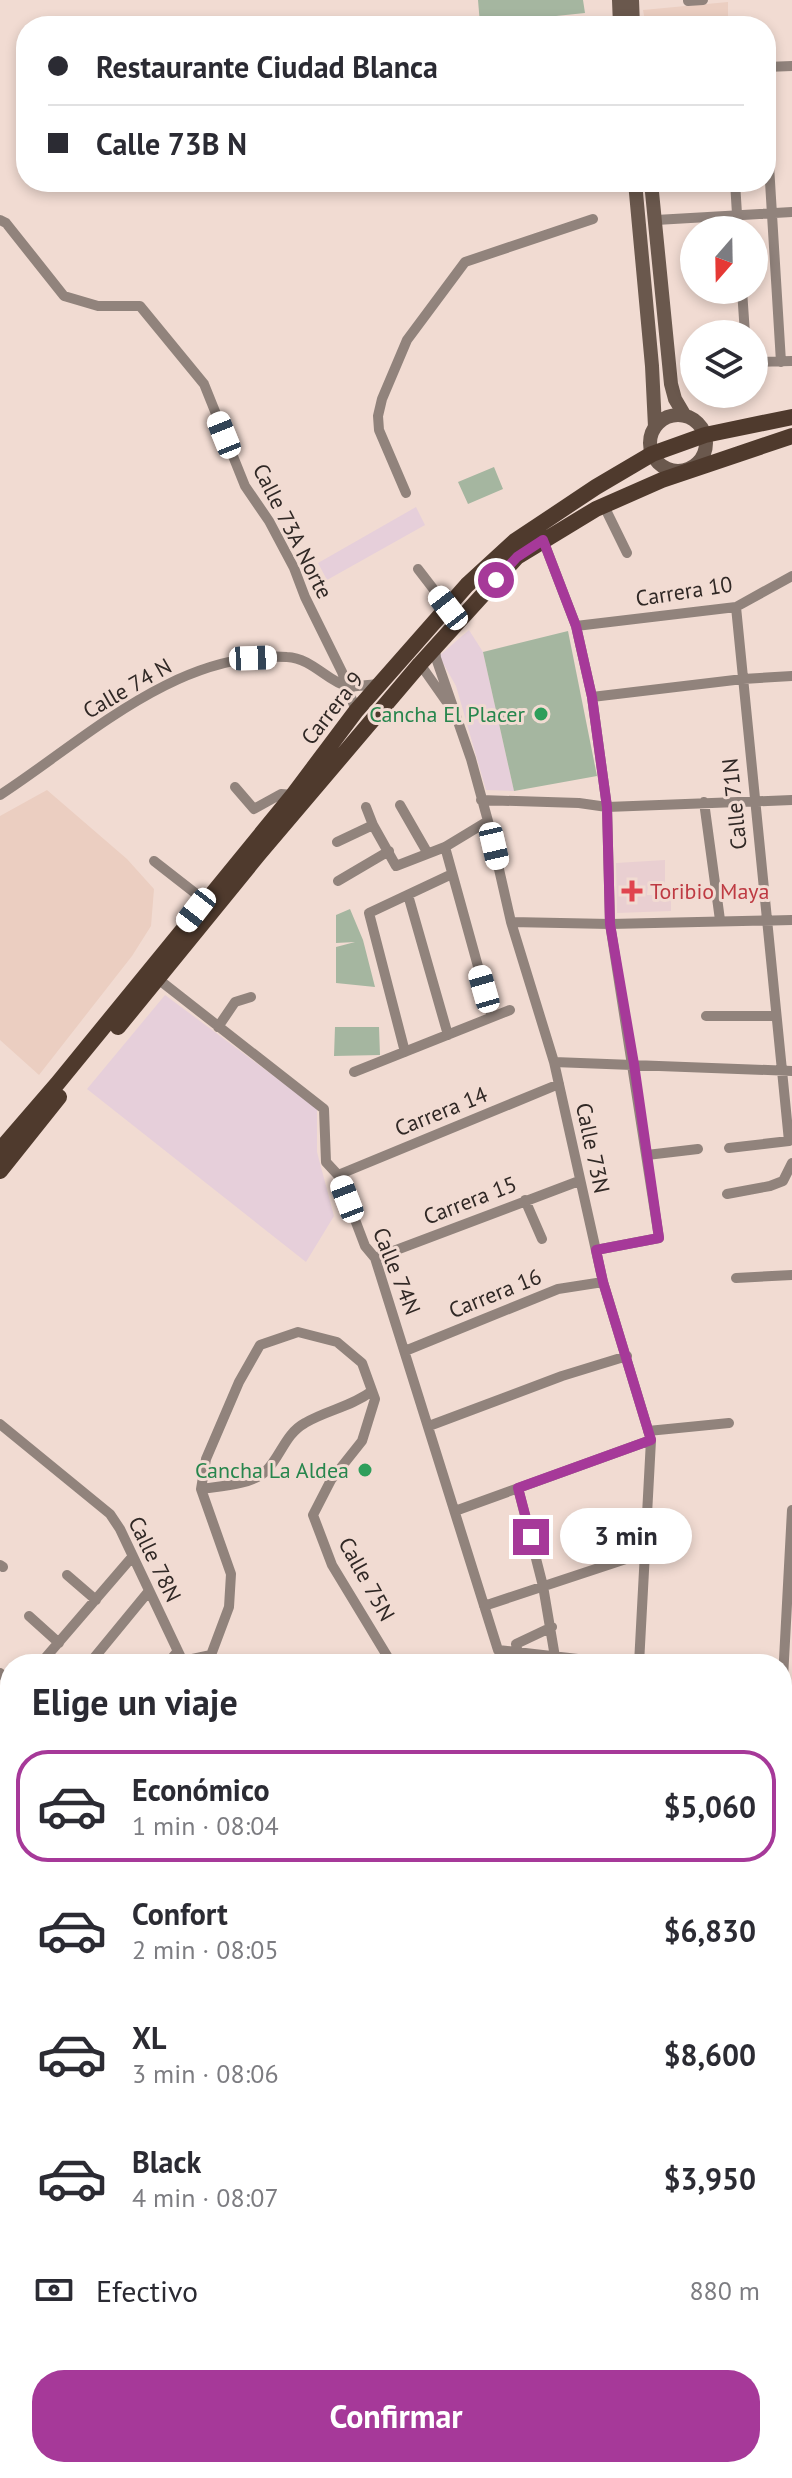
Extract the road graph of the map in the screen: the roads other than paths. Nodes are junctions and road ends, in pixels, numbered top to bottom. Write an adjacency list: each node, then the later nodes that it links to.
1 (703, 0): 2 (street)
2 (688, 1)
3 (636, 192): 14 (street)
4 (652, 192): 12 (street)
5 (736, 192): 9 (street)
6 (771, 192): 8 (street)
7 (792, 212): 8 (street)
8 (772, 213): 9 (street); 15 (street)
9 (737, 215): 12 (street)
10 (593, 219): 23 (street)
11 (0, 220): 37 (street, Calle 73A Norte)
12 (656, 220): 13 (street)
13 (663, 283): 14 (street); 16 (street)
14 (645, 284): 18 (street)
15 (786, 361)
16 (685, 416): 18 (street); 19 (street)
17 (792, 417): 19 (main road, Carrera 9)
18 (655, 427): 21 (street)
19 (705, 435): 21 (main road, Carrera 9); 22 (street)
20 (792, 436): 22 (main road, Carrera 9)
21 (652, 454): 22 (street); 30 (main road, Carrera 9)
22 (689, 469): 24 (main road, Carrera 9)
23 (406, 493)
24 (604, 506): 25 (main road, Carrera 9); 26 (street)
25 (543, 540): 31 (street); 32 (main road, Carrera 9)
26 (627, 553)
27 (418, 569): 30 (street)
28 (792, 576): 29 (street, Carrera 10)
29 (736, 607): 31 (street, Carrera 10); 35 (street, Calle 71N)
30 (448, 608): 33 (main road); 36 (main road, Carrera 9)
31 (576, 626): 38 (street)
32 (435, 648): 33 (main road, Carrera 9); 40 (street, Calle 73N)
33 (420, 664): 40 (street); 67 (main road, Carrera 9)
34 (792, 676): 35 (street)
35 (743, 679): 38 (street); 45 (street, Calle 71N)
36 (378, 684): 37 (street); 39 (main road, Carrera 9)
37 (346, 686): 39 (street, Calle 73A Norte); 42 (street, Calle 74 N)
38 (592, 697): 50 (street)
39 (356, 711): 43 (main road, Carrera 9)
40 (457, 715): 44 (street, Calle 73N)
41 (235, 787): 43 (street)
42 (0, 795)
43 (293, 795): 61 (main road, Carrera 9)
44 (481, 800): 50 (street); 51 (street, Calle 73N)
45 (756, 800): 46 (street); 47 (street); 64 (street, Calle 71N)
46 (792, 800)
47 (704, 802): 50 (street); 62 (street)
48 (400, 805): 56 (street)
49 (366, 807): 52 (street)
50 (607, 807): 66 (street)
51 (488, 821): 54 (street); 65 (street, Calle 73N)
52 (373, 825): 53 (street); 55 (street)
53 (337, 842)
54 (445, 847): 56 (street); 58 (street)
55 (389, 851): 56 (street); 59 (street)
56 (427, 852)
57 (154, 861): 61 (street)
58 (452, 874): 60 (street); 72 (street)
59 (338, 881)
60 (408, 895): 74 (street); 75 (street)
61 (204, 900): 84 (main road, Carrera 9)
62 (720, 920): 64 (street); 66 (street)
63 (792, 920): 64 (street)
64 (768, 921): 71 (street, Calle 71N)
65 (511, 922): 66 (street); 76 (street, Calle 73N)
66 (610, 924): 77 (street)
67 (158, 979): 73 (street, Calle 74N); 87 (main road, Carrera 9)
68 (251, 997): 73 (street)
69 (510, 1010): 72 (street)
70 (706, 1016): 71 (street)
71 (776, 1016): 78 (street, Calle 71N)
72 (492, 1017): 74 (street)
73 (218, 1027): 88 (street, Calle 74N)
74 (448, 1035): 75 (street)
75 (405, 1052): 79 (street)
76 (554, 1062): 77 (street); 80 (street, Calle 73N)
77 (634, 1064): 78 (street); 85 (street)
78 (787, 1071): 81 (street, Calle 71N)
79 (354, 1072)
80 (559, 1084): 88 (street, Carrera 14); 89 (street, Calle 73N)
81 (790, 1142): 82 (street)
82 (729, 1148)
83 (698, 1149): 85 (street)
84 (0, 1150)
85 (647, 1155): 93 (street)
86 (792, 1163): 90 (street)
87 (0, 1171)
88 (338, 1175): 94 (street, Calle 74N)
89 (579, 1181): 91 (street, Carrera 15); 93 (street, Calle 73N)
90 (727, 1194)
91 (525, 1200): 92 (street); 94 (street, Carrera 15)
92 (542, 1239)
93 (596, 1250): 97 (street, Calle 73N)
94 (375, 1258): 98 (street, Calle 74N)
95 (792, 1275): 96 (street)
96 (736, 1278)
97 (603, 1282): 98 (street, Carrera 16); 99 (street, Calle 73N)
98 (405, 1351): 103 (street, Calle 74N)
99 (627, 1356): 103 (street); 104 (street, Calle 73N)
100 (372, 1391): 106 (street); 106 (street); 125 (street, Calle 75N)
101 (729, 1423): 104 (street)
102 (0, 1424): 110 (street, Calle 78N)
103 (429, 1426): 108 (street, Calle 74N)
104 (650, 1436): 105 (street); 109 (street, Calle 73N)
105 (518, 1488): 108 (street); 112 (street)
106 (201, 1489): 124 (street)
107 (792, 1510): 114 (street)
108 (455, 1511): 116 (street, Calle 74N)
109 (644, 1553): 112 (street); 128 (street, Calle 73N)
110 (133, 1556): 113 (street, Calle 78N); 115 (street)
111 (67, 1575): 115 (street)
112 (543, 1586): 116 (street); 118 (street)
113 (149, 1591): 122 (street); 123 (street, Calle 78N)
114 (789, 1592): 129 (street)
115 (96, 1600): 119 (street)
116 (484, 1606): 120 (street, Calle 74N)
117 (29, 1616): 119 (street)
118 (552, 1627): 120 (street); 127 (street)
119 (59, 1643): 121 (street)
120 (518, 1653): 126 (street)
121 (49, 1654)
122 (97, 1654)
123 (180, 1654)
124 (216, 1654)
125 (386, 1654)
126 (527, 1654)
127 (555, 1654)
128 (639, 1654)
129 (788, 1654)

